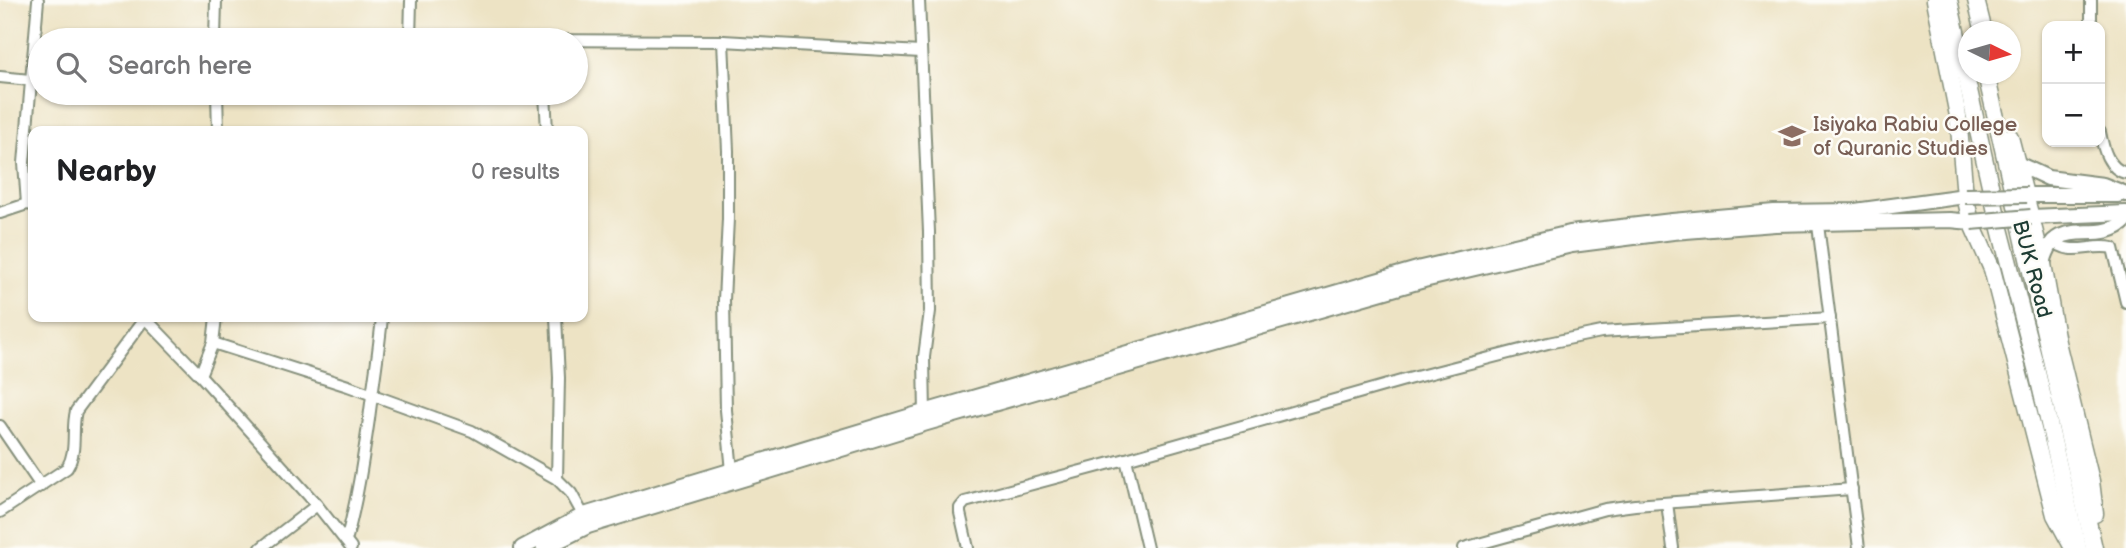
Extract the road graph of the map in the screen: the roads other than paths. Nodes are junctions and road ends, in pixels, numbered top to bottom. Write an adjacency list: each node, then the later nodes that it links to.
1 (38, 0): 13 (street)
2 (216, 0): 14 (street)
3 (411, 0): 15 (street)
4 (919, 0): 18 (street)
5 (1935, 0): 34 (main road)
6 (1949, 0): 75 (main road, BUK Road)
7 (1970, 0): 10 (main road)
8 (1976, 0): 11 (main road)
9 (2091, 0): 12 (street)
10 (1975, 21)
11 (1981, 21)
12 (2091, 21)
13 (35, 28)
14 (215, 28)
15 (410, 28)
16 (588, 40): 17 (street)
17 (723, 41): 18 (street); 57 (street)
18 (921, 52): 54 (street)
19 (0, 77): 20 (street)
20 (28, 80)
21 (1988, 84): 76 (main road, BUK Road)
22 (1996, 84): 29 (main road)
23 (28, 105): 31 (street)
24 (217, 105): 26 (street)
25 (546, 105): 27 (street)
26 (218, 126)
27 (547, 126)
28 (2102, 147): 30 (street)
29 (2018, 164): 32 (main road); 33 (main road)
30 (2126, 173)
31 (28, 190)
32 (2126, 194): 33 (main road)
33 (2027, 195): 34 (main road, bridge); 39 (main road)
34 (1965, 196): 38 (main road); 41 (main road)
35 (28, 205): 36 (street)
36 (0, 213)
37 (2126, 213): 39 (main road)
38 (1817, 217): 41 (main road); 45 (street); 54 (main road)
39 (2031, 218): 41 (main road, bridge); 43 (main road)
40 (2126, 220): 42 (main road)
41 (1971, 222): 74 (main road)
42 (2052, 240): 43 (main road); 44 (street)
43 (2043, 264): 76 (main road)
44 (2126, 302)
45 (1830, 318): 56 (street); 60 (street)
46 (141, 322): 59 (street)
47 (150, 322): 52 (street)
48 (215, 322): 51 (street)
49 (381, 322): 53 (street)
50 (556, 322): 58 (street)
51 (213, 343): 52 (street); 53 (street)
52 (200, 374): 62 (street)
53 (372, 394): 58 (street); 65 (street)
54 (925, 417): 57 (main road); 64 (main road)
55 (0, 426): 59 (street)
56 (1126, 459): 69 (street); 70 (street)
57 (732, 471): 64 (main road)
58 (557, 479): 64 (street)
59 (41, 486): 63 (street)
60 (1852, 489): 61 (street); 73 (street)
61 (1667, 503): 71 (street); 72 (street)
62 (317, 505): 65 (street); 66 (street)
63 (0, 512)
64 (586, 520): 67 (main road); 68 (main road)
65 (348, 544)
66 (261, 548)
67 (522, 548)
68 (544, 548)
69 (968, 548)
70 (1147, 548)
71 (1464, 548)
72 (1673, 548)
73 (1859, 548)
74 (2073, 548)
75 (2078, 548)
76 (2094, 548)

